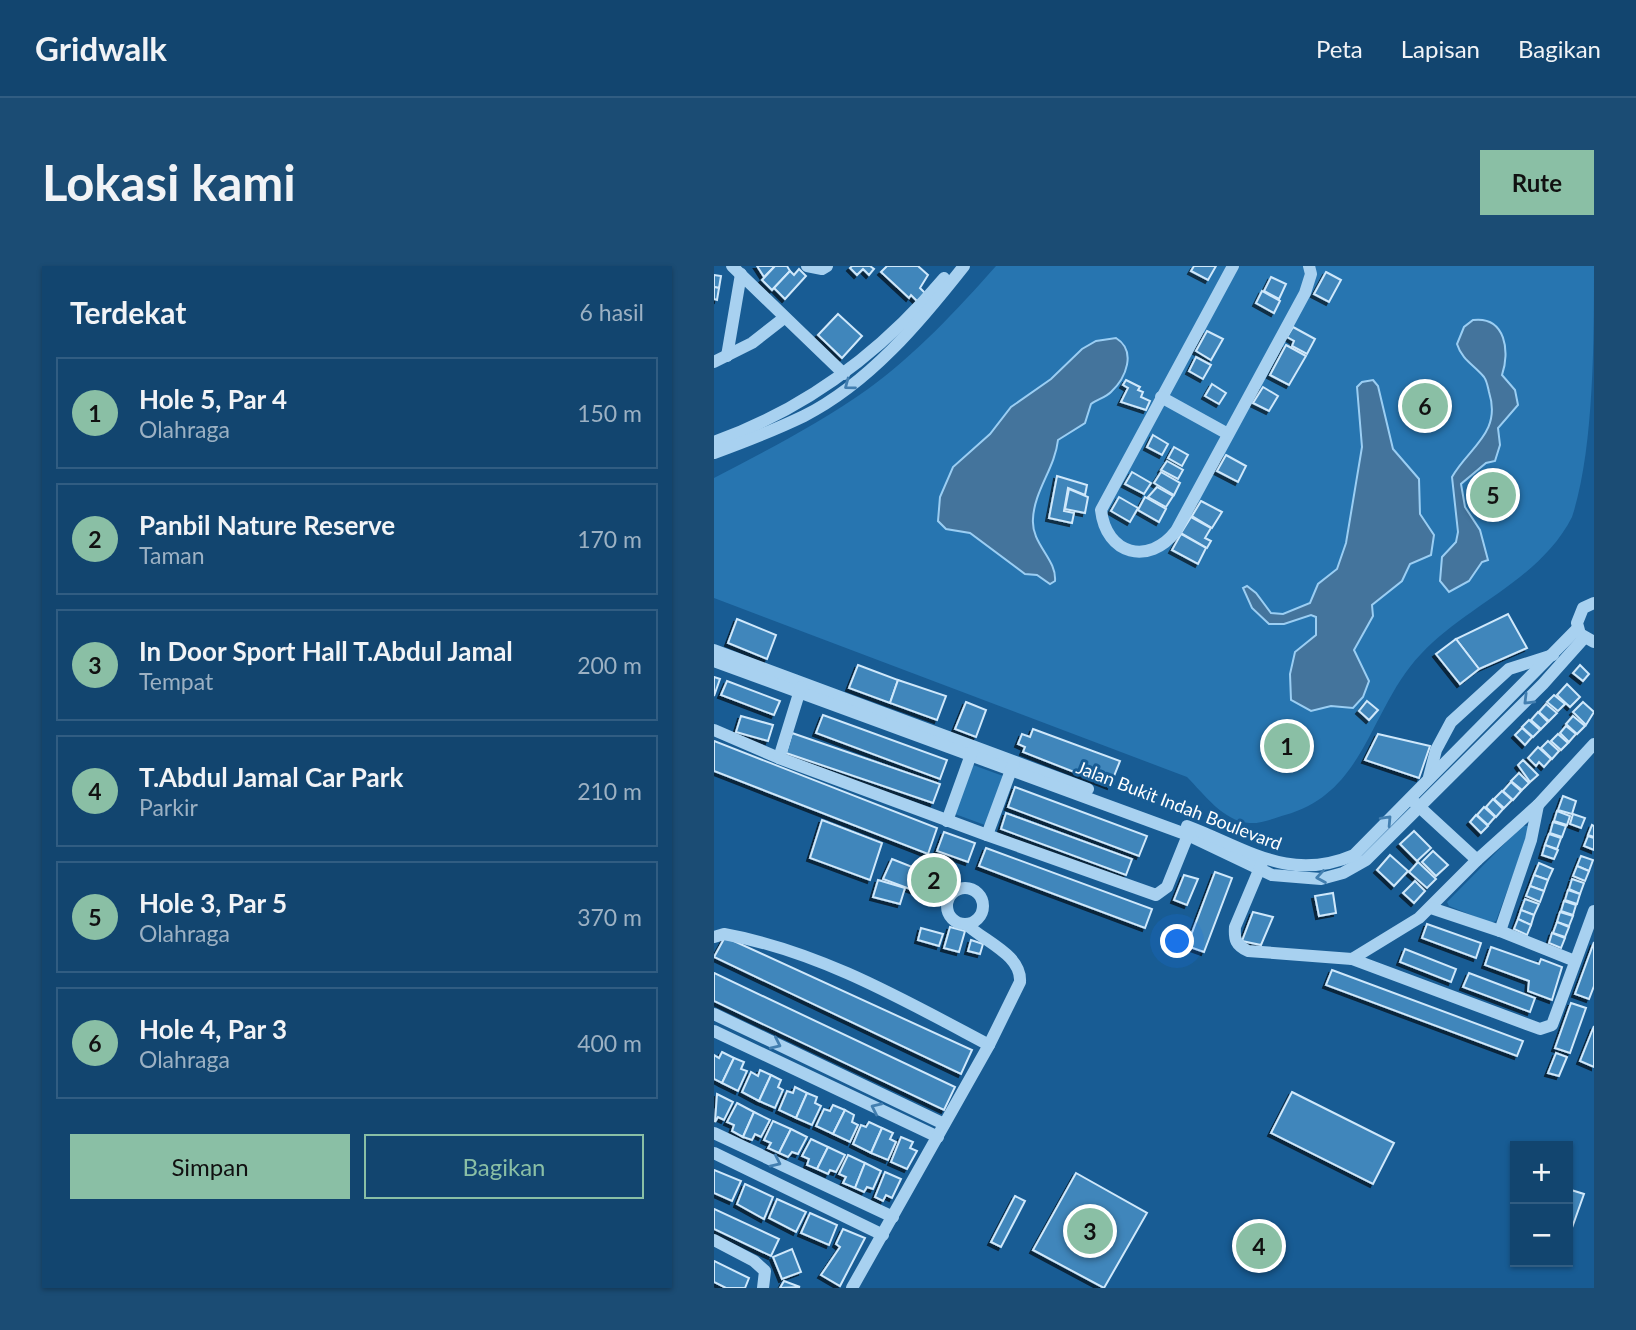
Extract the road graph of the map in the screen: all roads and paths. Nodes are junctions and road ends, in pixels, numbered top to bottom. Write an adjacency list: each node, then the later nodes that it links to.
1 (807, 266): 2 (street)
2 (827, 266)
3 (954, 266): 11 (street)
4 (964, 266): 15 (street, one-way to 15)
5 (1233, 266): 12 (street)
6 (1309, 266): 13 (street)
7 (736, 270): 8 (street); 9 (street)
8 (784, 318): 9 (street); 11 (street)
9 (727, 356): 10 (street)
10 (714, 362)
11 (844, 374): 14 (street)
12 (1161, 397): 13 (street); 13 (street)
13 (1228, 435)
14 (714, 442)
15 (714, 453)
16 (1594, 603): 17 (street)
17 (1585, 636): 19 (street, Jalan Bukit Indah Boulevard); 30 (street, one-way to 30)
18 (714, 650): 21 (street)
19 (1554, 655): 27 (street, Jalan Bukit Indah Boulevard); 27 (street)
20 (714, 661): 21 (street)
21 (801, 687): 24 (street); 25 (street)
22 (714, 730): 25 (street)
23 (1594, 744): 29 (street)
24 (972, 751): 26 (street); 31 (street)
25 (779, 758): 31 (street)
26 (1012, 765): 32 (street); 33 (street)
27 (1429, 777): 28 (street, Jalan Bukit Indah Boulevard)
28 (1409, 796): 30 (street); 35 (street, Jalan Bukit Indah Boulevard, one-way to 28)
29 (1538, 805): 34 (street); 39 (street)
30 (1418, 807): 34 (street); 35 (street, one-way to 35)
31 (947, 821): 33 (street)
32 (1190, 831): 33 (street); 35 (street)
33 (987, 835)
34 (1477, 860): 36 (street)
35 (1261, 864): 41 (street)
36 (1430, 908): 39 (street); 41 (street)
37 (1594, 911): 42 (street)
38 (966, 924): 45 (street)
39 (1500, 931): 42 (street)
40 (714, 937): 45 (street)
41 (1352, 959): 42 (street)
42 (1575, 961)
43 (714, 1014): 46 (street, one-way to 46)
44 (714, 1031): 48 (street, one-way to 44)
45 (989, 1045): 46 (street)
46 (944, 1124): 48 (street)
47 (714, 1133): 50 (street, one-way to 50)
48 (938, 1138): 50 (street)
49 (714, 1153): 51 (street)
50 (893, 1217): 51 (street)
51 (883, 1236): 54 (street)
52 (714, 1240): 53 (street)
53 (763, 1288)
54 (852, 1288)

